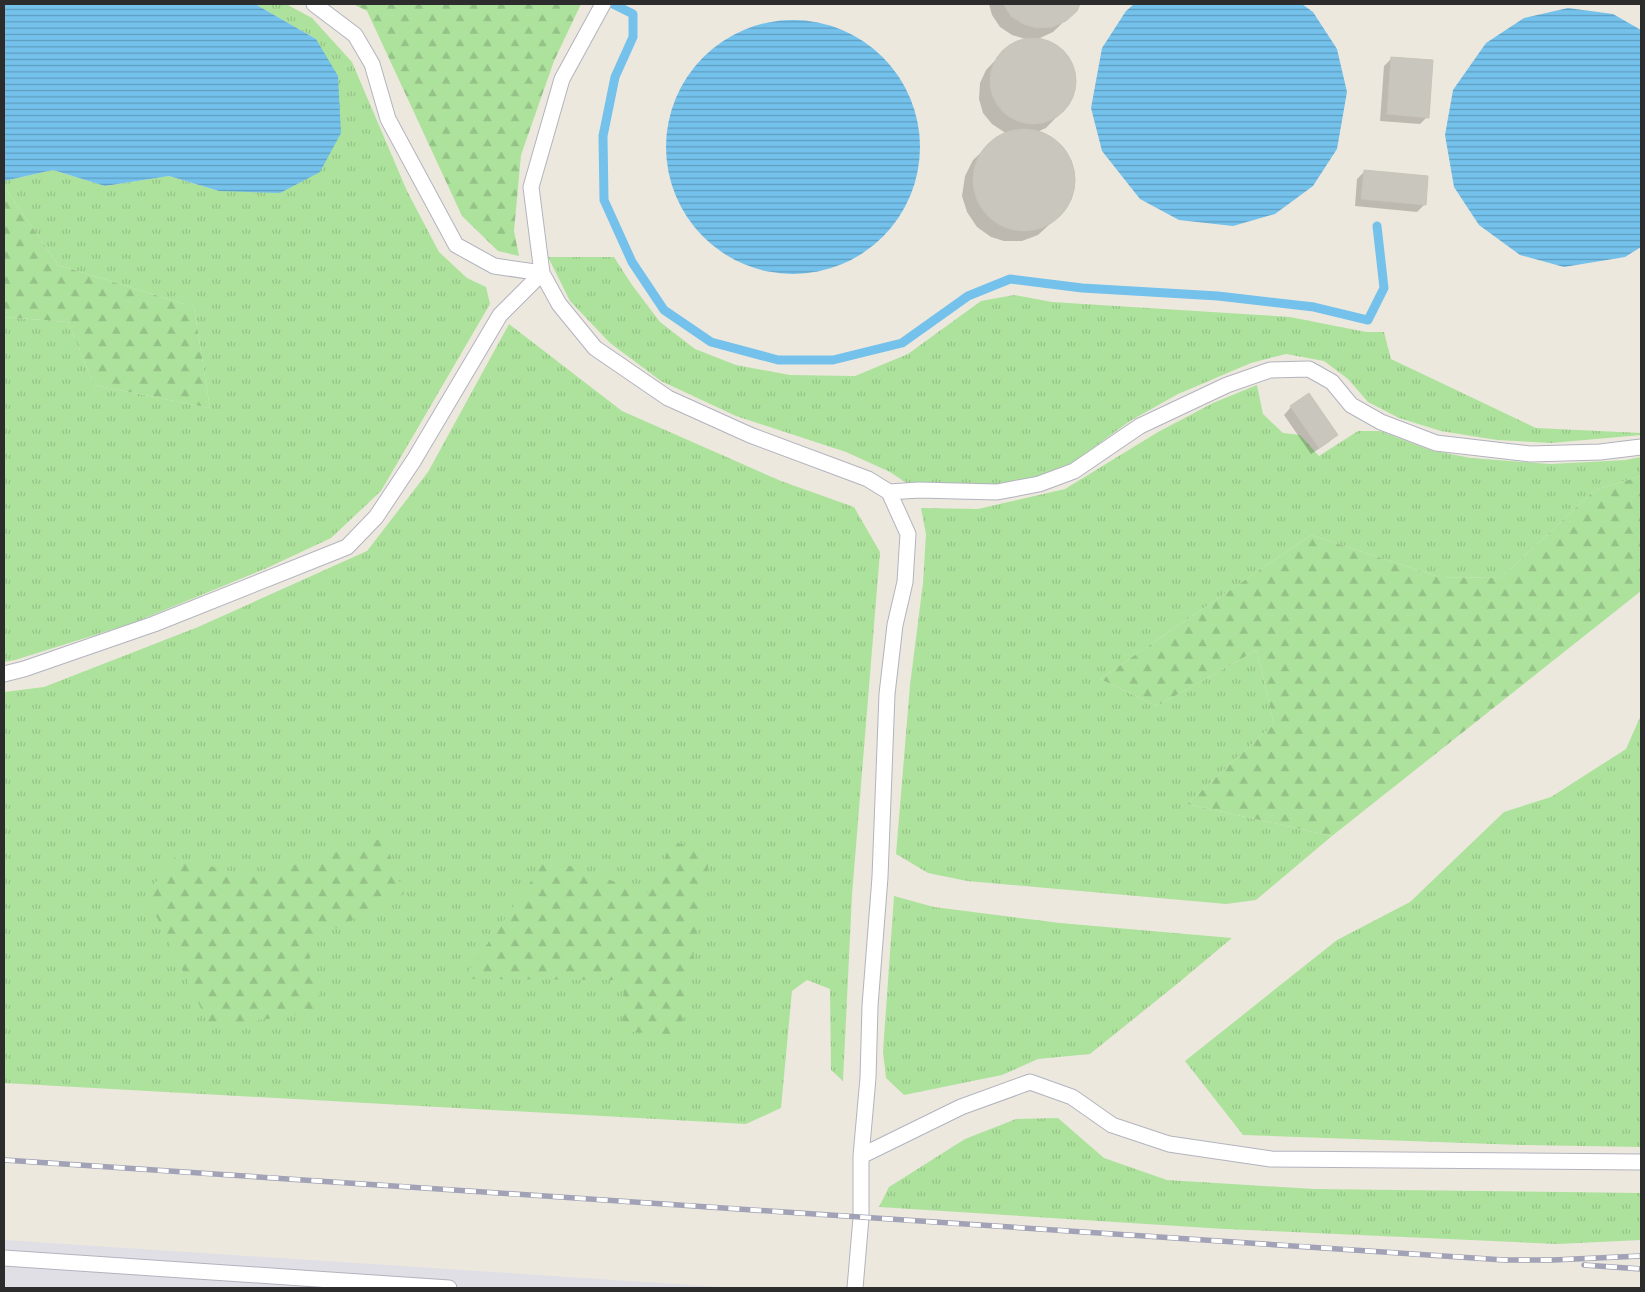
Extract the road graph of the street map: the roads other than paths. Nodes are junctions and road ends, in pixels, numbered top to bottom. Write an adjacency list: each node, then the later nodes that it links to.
1 (314, 4): 3 (lane)
2 (600, 10): 3 (lane)
3 (542, 273): 5 (lane); 6 (lane)
4 (1641, 447): 5 (lane)
5 (889, 492): 7 (lane)
6 (4, 674)
7 (861, 1156): 8 (lane); 11 (lane)
8 (1641, 1162)
9 (4, 1258): 10 (lane)
10 (449, 1288)
11 (855, 1288)

